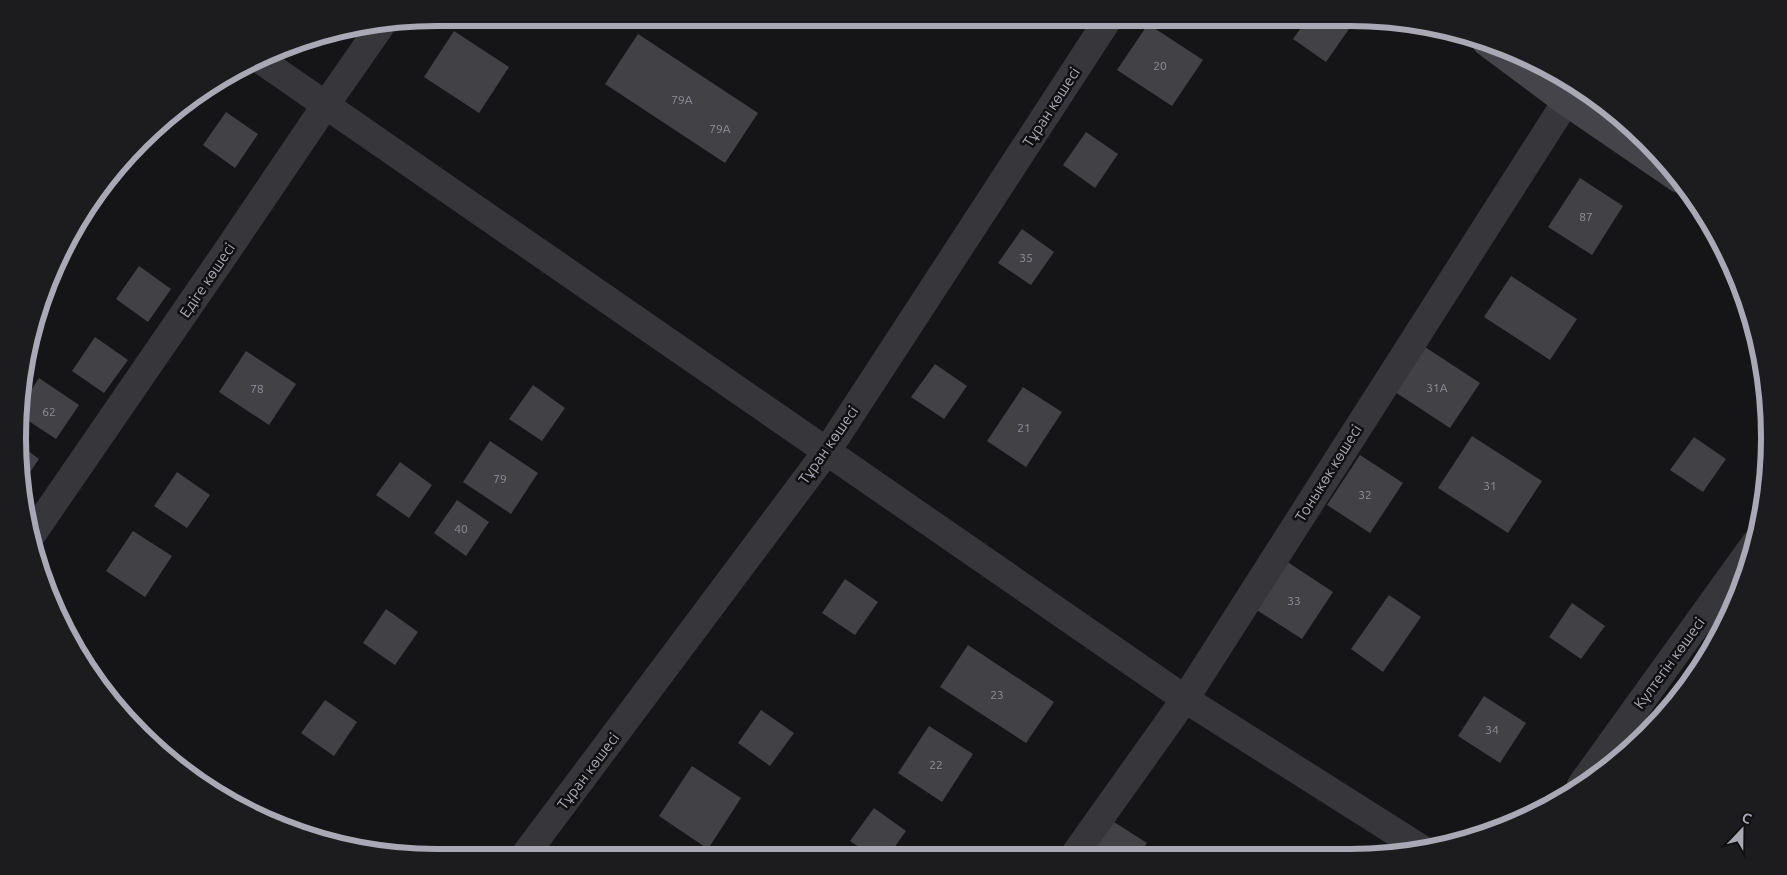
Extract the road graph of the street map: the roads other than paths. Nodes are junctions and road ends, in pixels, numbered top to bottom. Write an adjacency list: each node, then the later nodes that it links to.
1 (1104, 26): 8 (street, Тұран көшесі)
2 (377, 31): 6 (street, Едіге көшесі)
3 (266, 64): 6 (street)
4 (1526, 67): 5 (main road)
5 (1570, 94): 7 (main road); 11 (street, Тоныкөк көшесі)
6 (325, 106): 8 (street); 9 (street, Едіге көшесі)
7 (1647, 154)
8 (827, 451): 11 (street); 14 (street, Тұран көшесі)
9 (37, 529)
10 (1741, 562): 12 (street, Күлтегін көшесі)
11 (1185, 698): 13 (street); 15 (street, Тоныкөк көшесі)
12 (1592, 769)
13 (1413, 843)
14 (529, 849)
15 (1078, 849)

